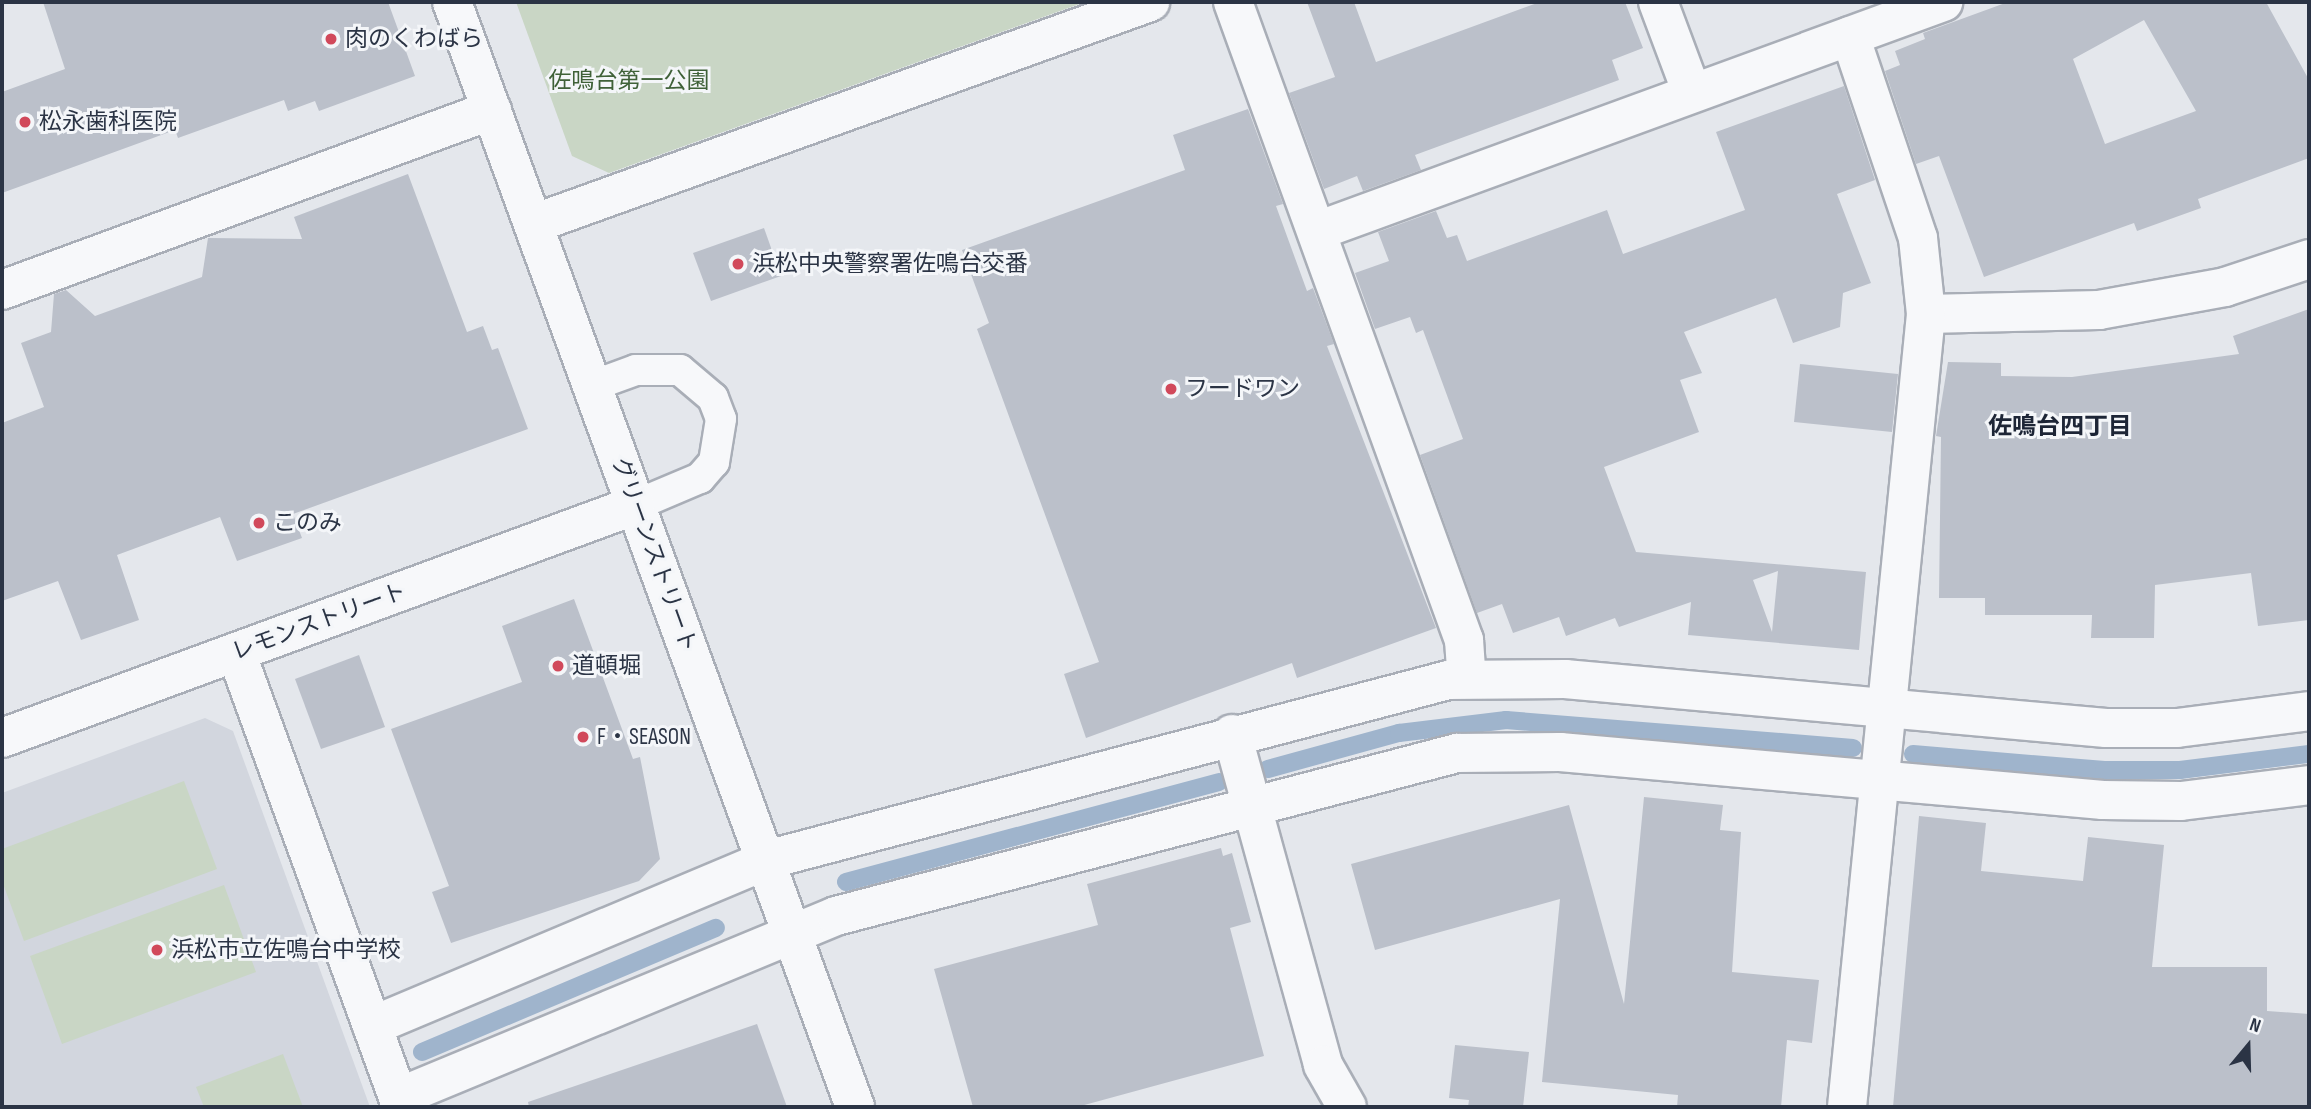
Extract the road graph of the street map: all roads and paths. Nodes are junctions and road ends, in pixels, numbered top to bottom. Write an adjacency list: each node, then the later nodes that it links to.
1 (452, 2): 8 (street, グリーンストリート)
2 (1150, 2): 9 (street)
3 (1233, 2): 10 (street)
4 (1658, 2): 7 (street)
5 (1943, 2): 6 (street)
6 (1850, 36): 7 (street); 13 (street)
7 (1692, 93): 10 (street)
8 (492, 110): 9 (street, グリーンストリート); 12 (street)
9 (533, 224): 14 (street, グリーンストリート)
10 (1317, 231): 17 (street)
11 (2309, 259): 13 (street)
12 (2, 290)
13 (1926, 314): 18 (street)
14 (592, 386): 15 (street, グリーンストリート); 15 (lane)
15 (636, 506): 16 (street, レモンストリート); 25 (street, グリーンストリート)
16 (236, 652): 21 (street, レモンストリート); 27 (street)
17 (1467, 679): 18 (street); 20 (street)
18 (1886, 708): 19 (street); 22 (street)
19 (2309, 711)
20 (1232, 734): 24 (street); 25 (street)
21 (2, 738)
22 (1880, 781): 23 (street); 24 (street); 31 (street)
23 (2309, 785)
24 (1252, 804): 26 (street); 30 (street)
25 (766, 860): 26 (street, グリーンストリート); 27 (street)
26 (792, 932): 28 (street); 29 (street, グリーンストリート)
27 (372, 1026): 28 (street)
28 (400, 1102)
29 (855, 1107)
30 (1347, 1107)
31 (1847, 1107)

